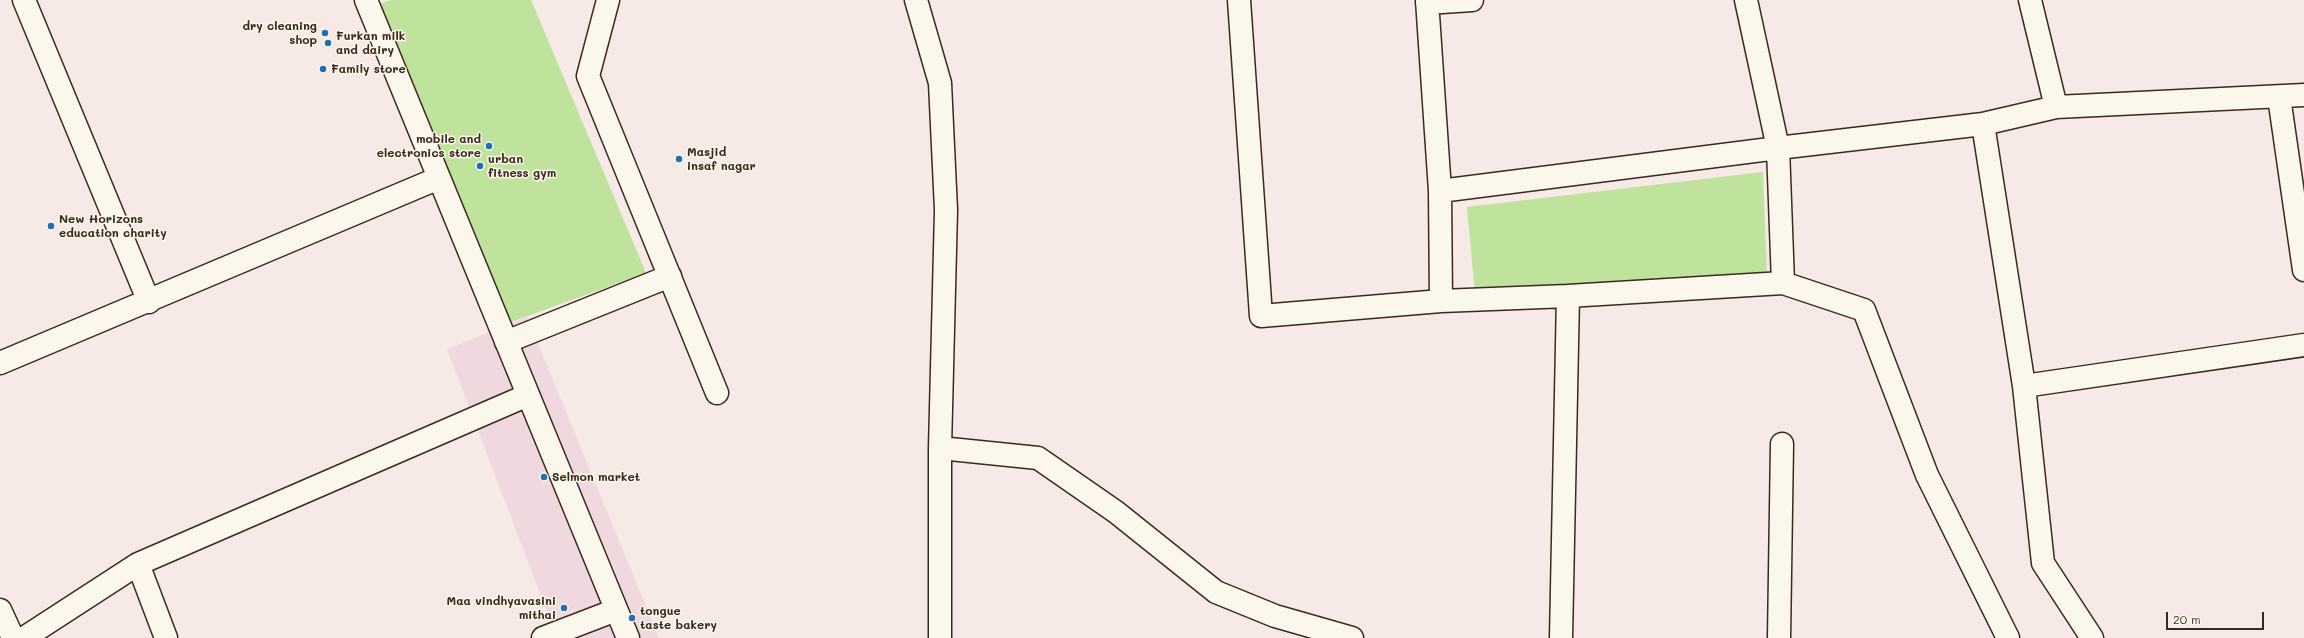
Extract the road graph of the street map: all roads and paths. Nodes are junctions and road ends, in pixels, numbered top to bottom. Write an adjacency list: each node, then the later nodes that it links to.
1 (24, 0): 22 (street)
2 (366, 0): 15 (street)
3 (608, 0): 18 (street)
4 (916, 0): 30 (street)
5 (1239, 0): 21 (street)
6 (1472, 0): 9 (street)
7 (1746, 0): 14 (street)
8 (2030, 0): 12 (street)
9 (1427, 2): 16 (street)
10 (2304, 95): 11 (street)
11 (2279, 97): 12 (street); 17 (street)
12 (2056, 106): 13 (street)
13 (1983, 124): 14 (street); 26 (street)
14 (1778, 148): 16 (street); 19 (street)
15 (439, 178): 22 (street); 23 (street)
16 (1440, 191): 21 (street)
17 (2304, 270)
18 (670, 276): 23 (street); 27 (street)
19 (1783, 283): 20 (street); 43 (street)
20 (1568, 296): 21 (street); 41 (street)
21 (1441, 301)
22 (149, 302): 25 (street)
23 (506, 342): 28 (street)
24 (2304, 345): 26 (street)
25 (0, 363)
26 (2024, 386): 44 (street)
27 (717, 393)
28 (528, 394): 31 (street); 33 (street)
29 (1782, 444): 42 (street)
30 (940, 448): 39 (street); 40 (street)
31 (138, 564): 35 (street); 36 (street)
32 (0, 610): 34 (street)
33 (616, 610): 37 (street); 38 (street)
34 (13, 638)
35 (24, 638)
36 (166, 638)
37 (543, 638)
38 (628, 638)
39 (940, 638)
40 (1352, 638)
41 (1561, 638)
42 (1779, 638)
43 (2008, 638)
44 (2092, 638)

